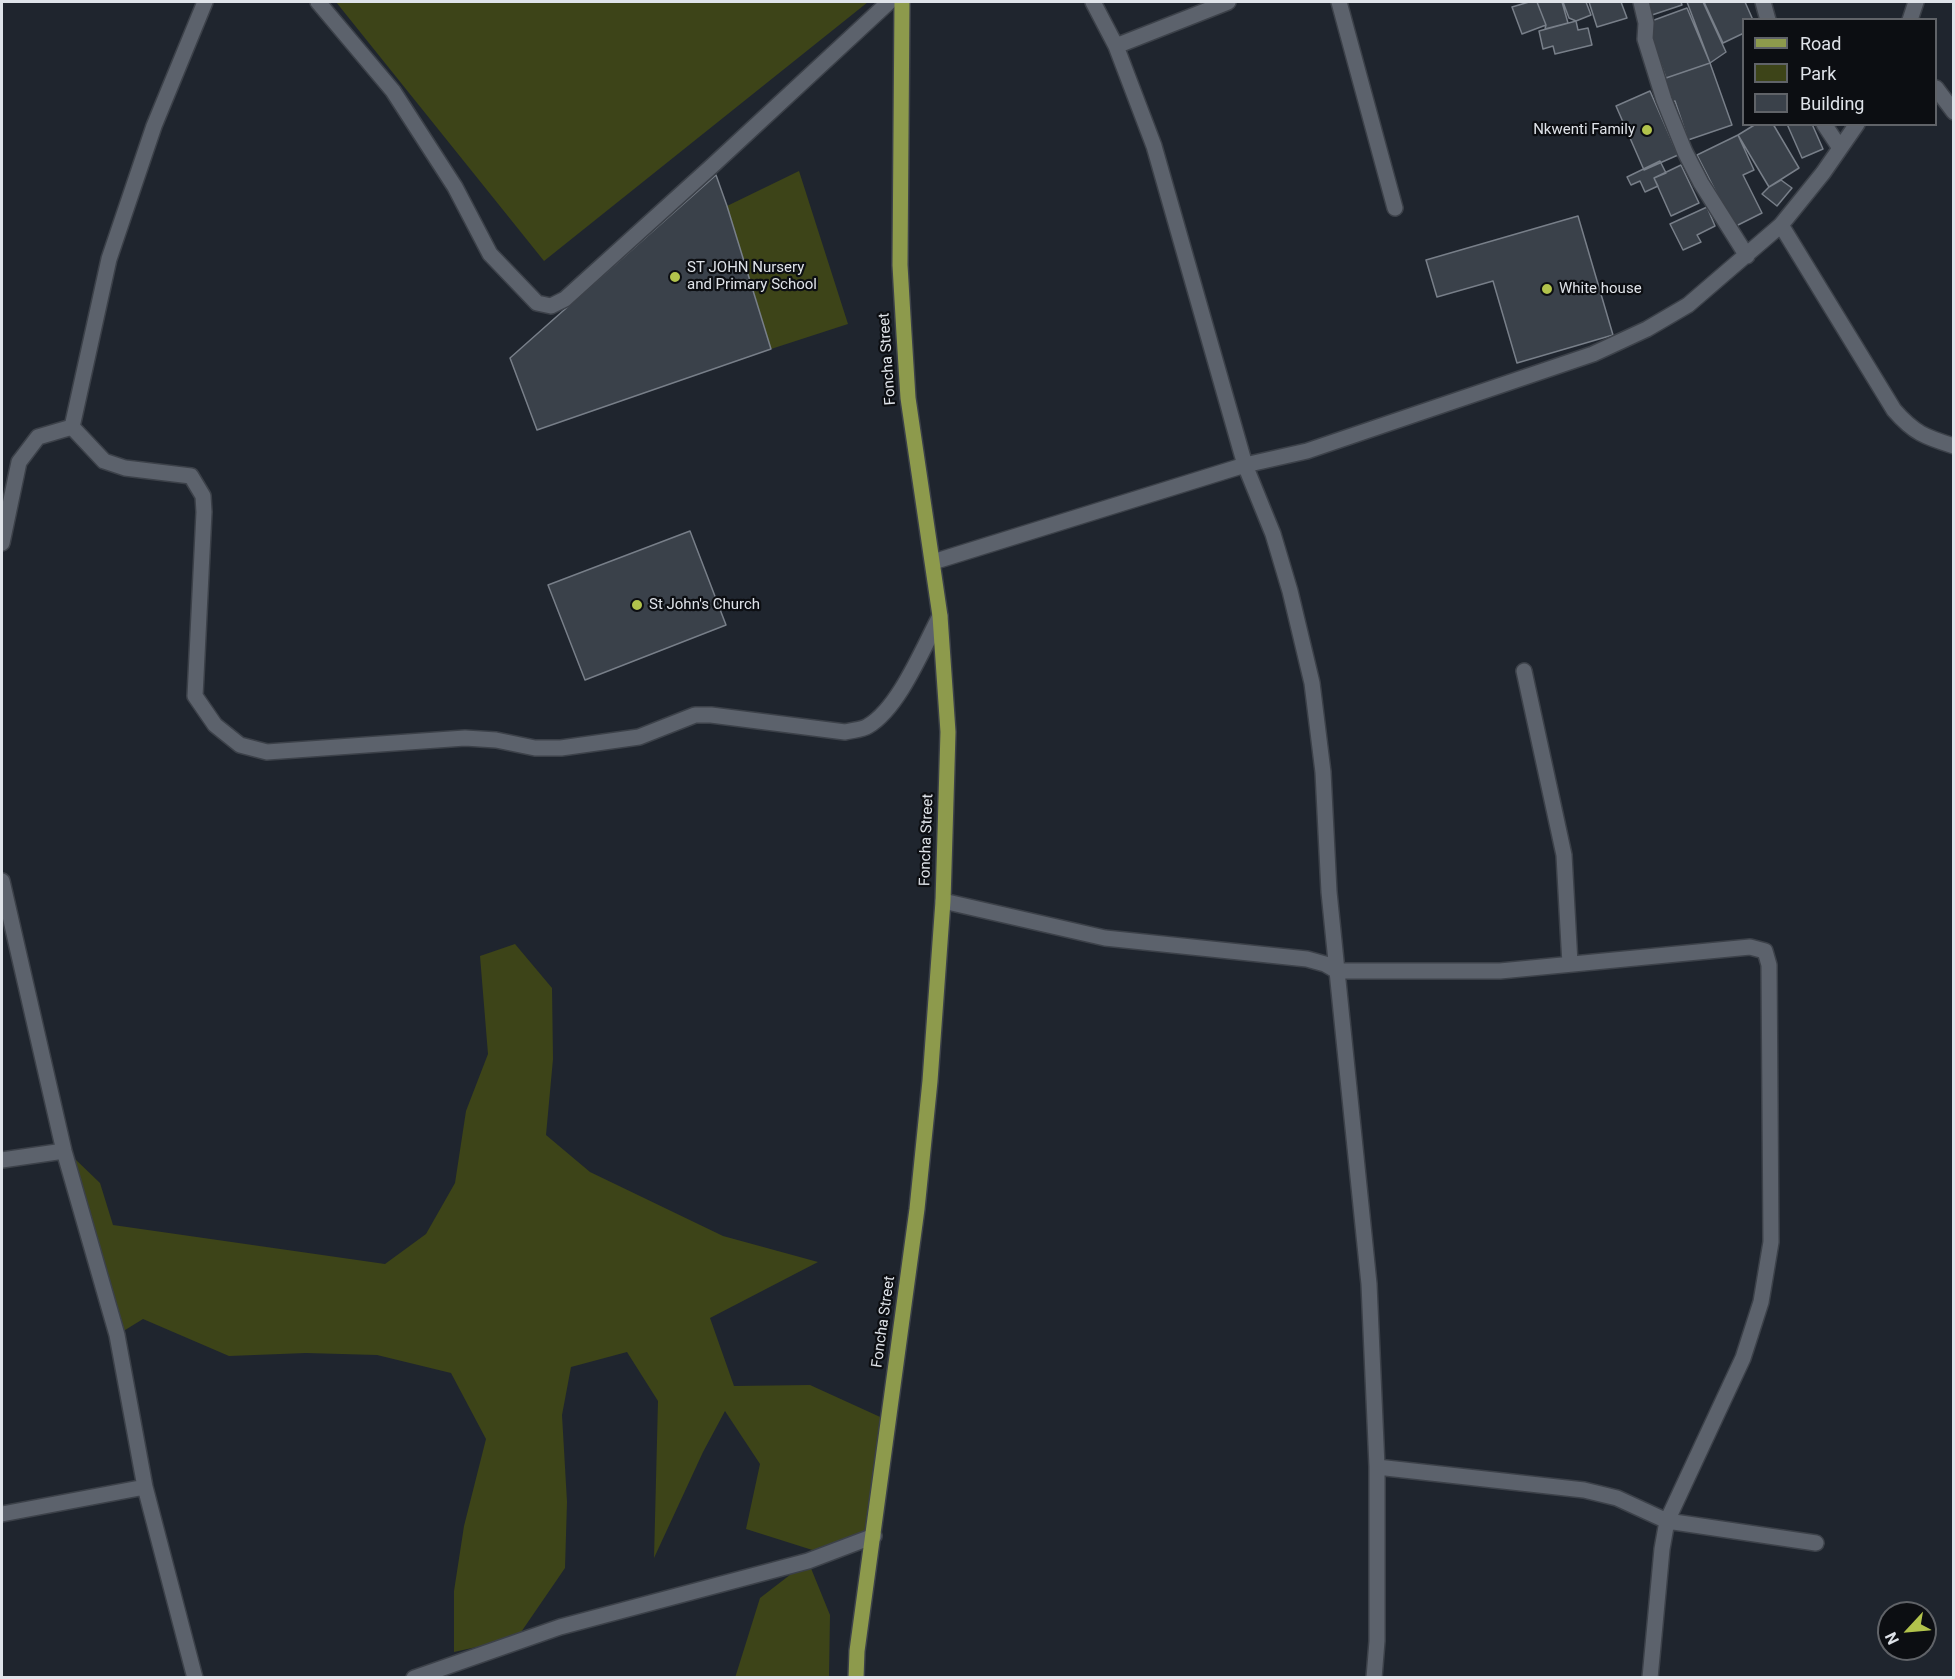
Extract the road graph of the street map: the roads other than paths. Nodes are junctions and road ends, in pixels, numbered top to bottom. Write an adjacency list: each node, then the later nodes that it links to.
1 (206, 2): 22 (street)
2 (318, 2): 3 (street)
3 (889, 2)
4 (902, 2): 26 (main road, Foncha Street)
5 (1093, 2): 13 (street)
6 (1228, 2): 13 (street)
7 (1339, 2): 19 (street)
8 (1641, 2): 21 (street)
9 (1763, 2): 11 (street)
10 (1916, 2): 12 (street)
11 (1767, 18)
12 (1911, 18)
13 (1116, 46): 24 (street)
14 (1937, 91): 15 (street)
15 (1953, 112)
16 (1825, 126): 18 (street)
17 (1856, 126): 18 (street)
18 (1840, 148): 20 (street)
19 (1395, 208)
20 (1781, 225): 21 (street); 23 (street)
21 (1747, 256): 24 (street)
22 (72, 427): 25 (street); 27 (street)
23 (1953, 446)
24 (1245, 465): 26 (street); 32 (street)
25 (2, 543)
26 (933, 562): 27 (main road, Foncha Street)
27 (940, 616): 30 (main road, Foncha Street)
28 (1524, 670): 31 (street)
29 (2, 881): 33 (street)
30 (943, 902): 32 (street); 39 (main road, Foncha Street)
31 (1570, 964): 32 (street); 38 (street)
32 (1337, 971): 35 (street)
33 (64, 1151): 34 (street); 36 (street)
34 (2, 1160)
35 (1377, 1467): 38 (street); 44 (street)
36 (145, 1487): 37 (street); 41 (street)
37 (2, 1514)
38 (1667, 1521): 40 (street); 45 (street)
39 (874, 1536): 42 (street); 43 (main road, Foncha Street)
40 (1816, 1543)
41 (195, 1677)
42 (414, 1677)
43 (856, 1677)
44 (1374, 1677)
45 (1650, 1677)

